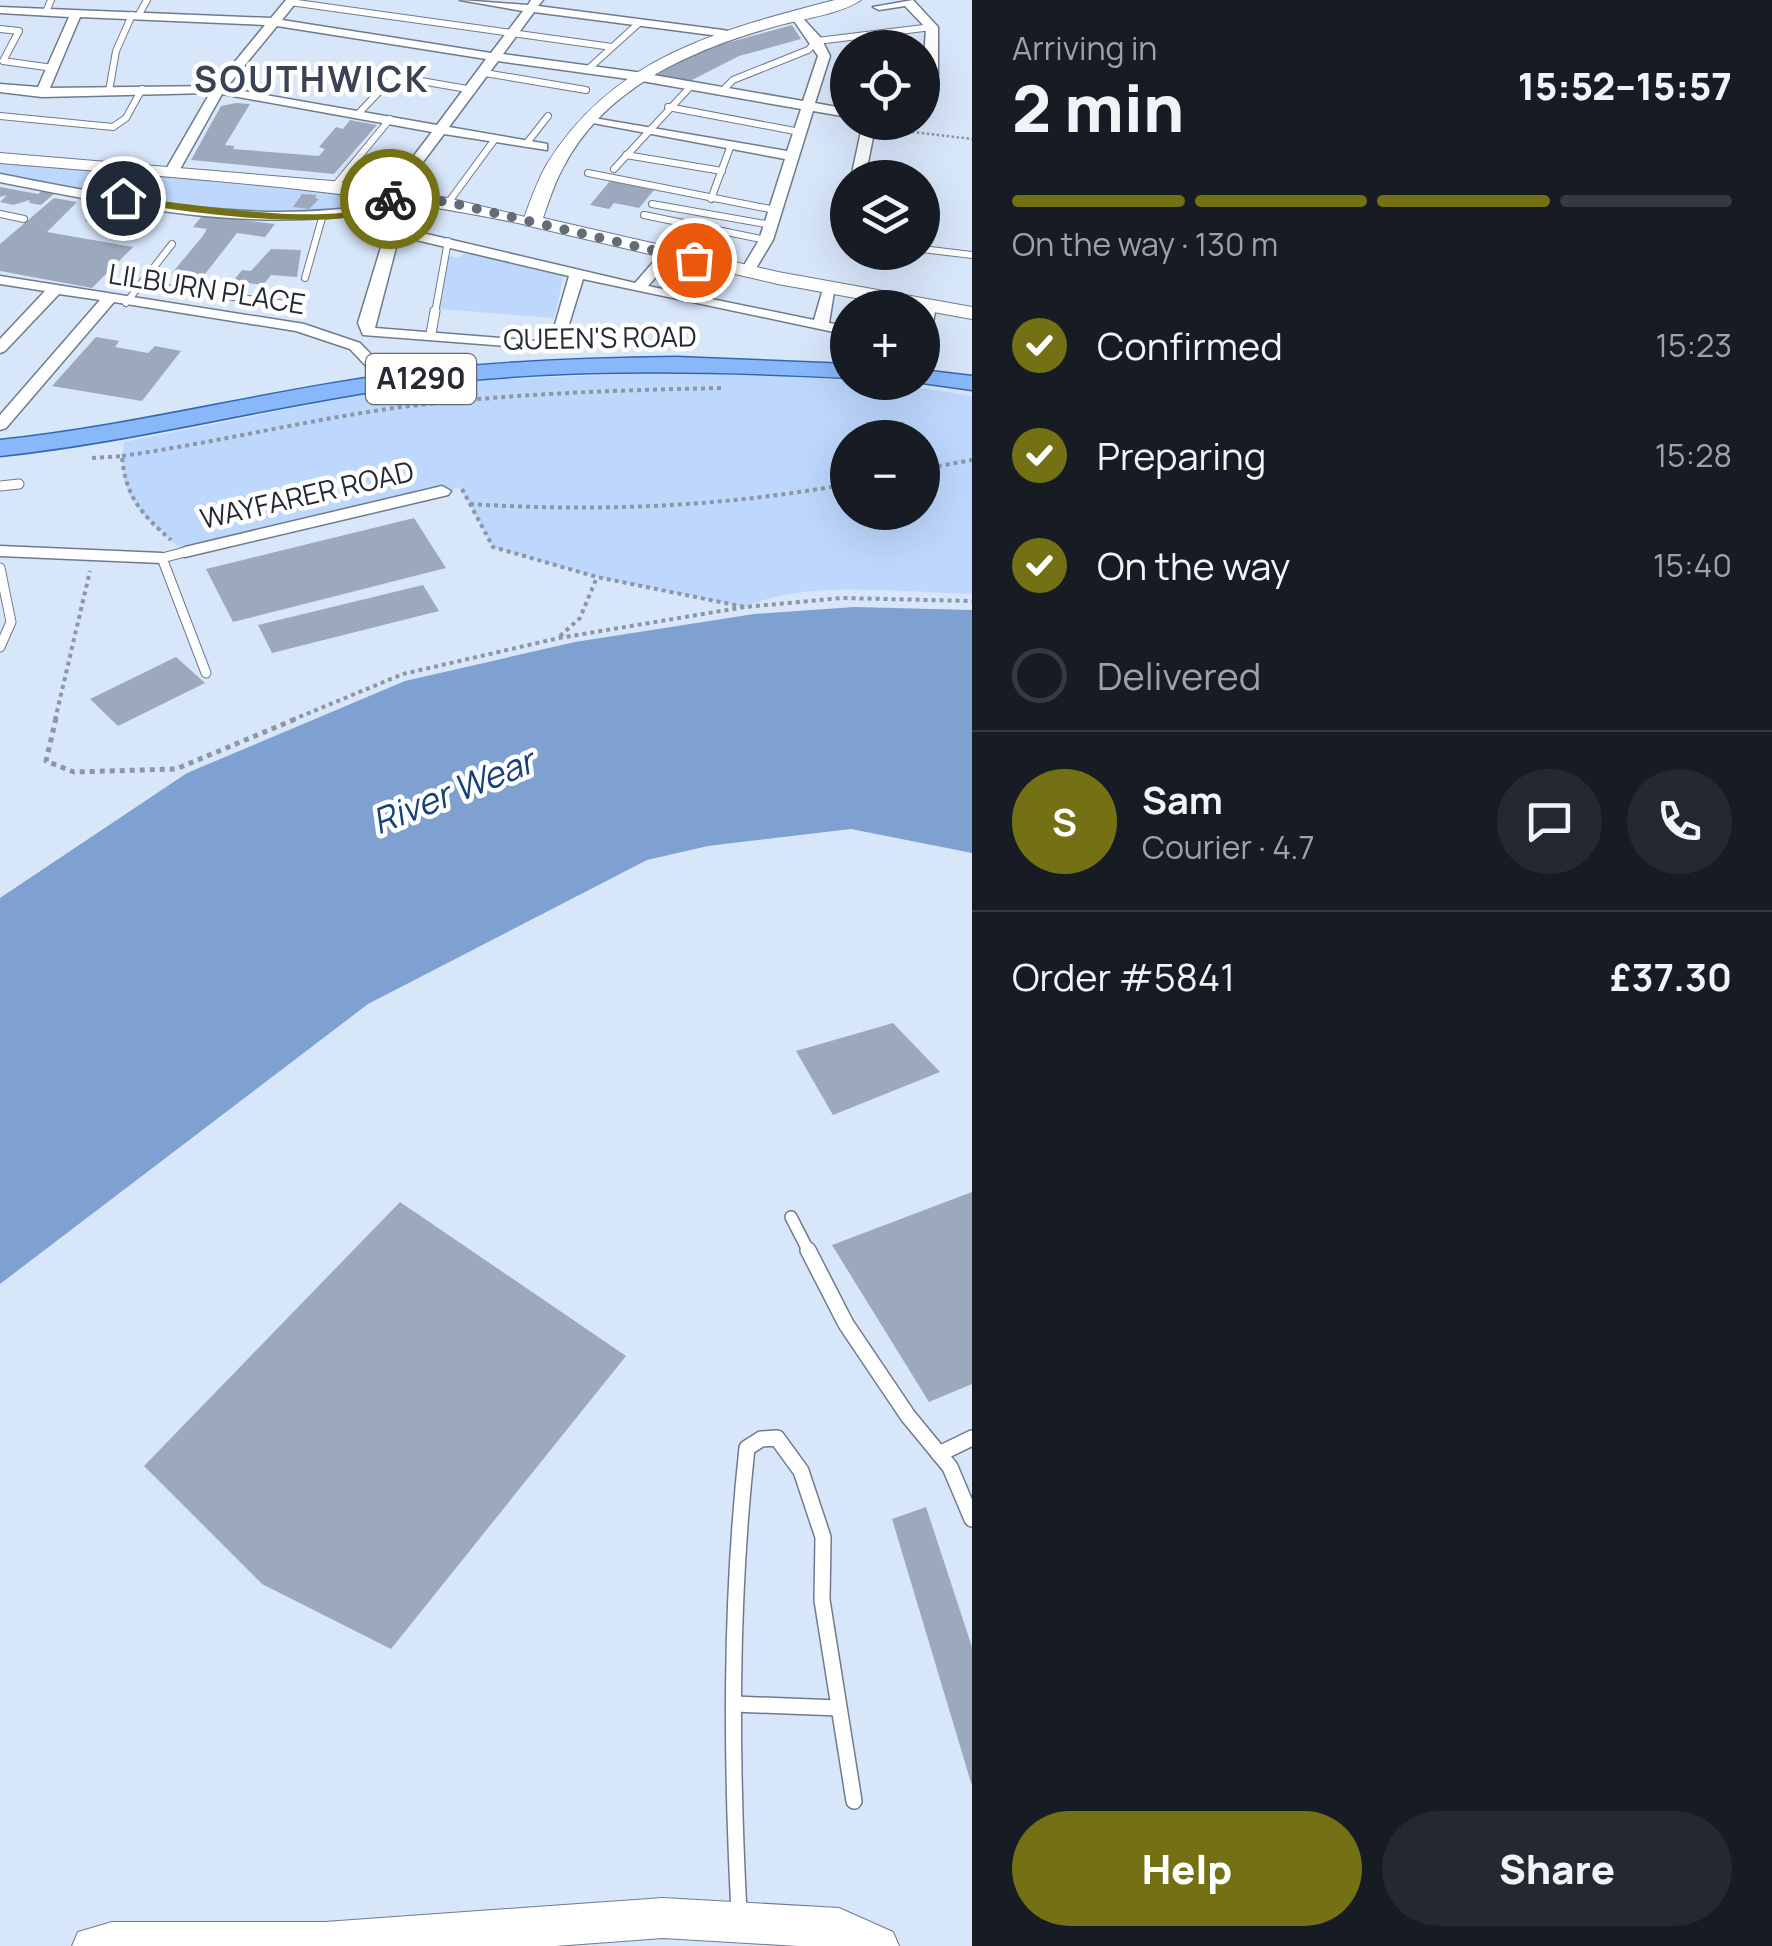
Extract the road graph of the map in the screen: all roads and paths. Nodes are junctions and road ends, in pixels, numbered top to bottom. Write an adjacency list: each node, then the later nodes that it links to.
1 (94, 0): 10 (street)
2 (148, 0): 11 (lane)
3 (466, 0): 6 (street)
4 (853, 0): 12 (main road)
5 (291, 1): 13 (street); 18 (lane)
6 (535, 4): 14 (street); 18 (street)
7 (3, 6): 8 (street)
8 (48, 6): 10 (street)
9 (879, 7): 15 (street)
10 (82, 13): 11 (street); 24 (street)
11 (135, 15): 13 (street); 36 (lane)
12 (796, 15): 19 (main road); 21 (street)
13 (273, 22): 23 (street); 33 (street)
14 (638, 23): 19 (street); 22 (lane)
15 (932, 27): 17 (lane)
16 (0, 29): 24 (lane)
17 (902, 30)
18 (514, 34): 22 (lane); 23 (street)
19 (723, 34): 29 (main road)
20 (830, 39): 21 (lane)
21 (817, 41): 38 (lane); 40 (street)
22 (612, 46): 25 (lane)
23 (496, 58): 25 (street); 27 (street)
24 (53, 68): 37 (street)
25 (586, 70): 29 (street)
26 (369, 72): 28 (lane)
27 (485, 74): 34 (street); 35 (lane)
28 (394, 76): 34 (lane); 42 (lane)
29 (636, 76): 30 (street); 46 (main road)
30 (691, 86): 38 (street); 39 (lane)
31 (1, 90): 37 (street)
32 (142, 90): 33 (street); 36 (street); 43 (lane)
33 (218, 90): 42 (street); 61 (street)
34 (473, 90): 47 (street)
35 (586, 90)
36 (109, 91): 37 (street)
37 (42, 92)
38 (721, 92): 40 (street)
39 (668, 108): 48 (lane); 49 (lane)
40 (808, 108): 41 (street); 49 (street)
41 (830, 111)
42 (358, 114): 45 (street)
43 (0, 116)
44 (548, 116): 53 (lane)
45 (390, 119): 47 (street); 64 (lane)
46 (588, 121): 48 (street); 74 (main road)
47 (445, 129): 51 (street); 65 (street)
48 (646, 132): 54 (street); 56 (lane)
49 (800, 132): 57 (street)
50 (940, 135): 52 (path)
51 (495, 139): 53 (street); 67 (lane)
52 (972, 139)
53 (526, 144): 55 (street)
54 (731, 146): 57 (street); 60 (lane)
55 (542, 148)
56 (626, 155): 59 (lane); 60 (lane)
57 (792, 156): 69 (street)
58 (0, 158): 61 (street)
59 (614, 169)
60 (722, 170): 66 (lane)
61 (172, 171): 64 (street)
62 (588, 174): 66 (lane)
63 (0, 178): 72 (street)
64 (334, 186): 65 (street)
65 (388, 199): 67 (street); 72 (street); 75 (street)
66 (711, 199): 69 (lane)
67 (448, 202): 74 (street)
68 (652, 204): 76 (lane)
69 (776, 210): 76 (street)
70 (0, 214): 73 (lane)
71 (644, 215): 76 (lane)
72 (322, 218): 84 (lane)
73 (24, 219)
74 (532, 222): 80 (main road)
75 (392, 230): 77 (street); 101 (street)
76 (768, 232): 82 (street)
77 (448, 241): 83 (street); 101 (lane)
78 (172, 244): 93 (lane)
79 (940, 251): 81 (lane)
80 (668, 254): 82 (main road); 87 (street)
81 (972, 255)
82 (747, 272): 88 (main road)
83 (577, 273): 87 (street); 102 (street)
84 (305, 278)
85 (0, 280): 89 (street, LILBURN PLACE)
86 (157, 286): 91 (lane)
87 (638, 288): 99 (street)
88 (830, 289): 90 (main road); 99 (street)
89 (54, 290): 92 (street, LILBURN PLACE); 103 (street)
90 (836, 290)
91 (212, 295): 94 (lane); 96 (lane)
92 (108, 299): 93 (street, LILBURN PLACE); 109 (street)
93 (126, 303): 96 (street, LILBURN PLACE)
94 (288, 304)
95 (940, 308): 97 (main road)
96 (199, 312): 106 (street, LILBURN PLACE)
97 (972, 314)
98 (503, 322): 102 (street)
99 (820, 327): 100 (street)
100 (830, 328)
101 (432, 334): 102 (street)
102 (498, 341)
103 (0, 348)
104 (830, 371): 106 (main road, QUEEN'S ROAD / A1290)
105 (940, 379): 107 (main road)
106 (390, 382): 110 (main road, QUEEN'S ROAD / A1290)
107 (972, 382)
108 (740, 388): 111 (path)
109 (0, 425)
110 (0, 448)
111 (122, 456): 112 (path); 121 (path)
112 (88, 458)
113 (972, 460): 114 (path)
114 (940, 466)
115 (19, 484): 116 (lane)
116 (0, 486)
117 (830, 487): 119 (path)
118 (442, 491): 119 (path); 121 (street, WAYFARER ROAD)
119 (470, 504): 125 (path)
120 (0, 552): 122 (street, WAYFARER ROAD)
121 (184, 552): 123 (lane)
122 (94, 554): 123 (street, WAYFARER ROAD); 128 (path)
123 (162, 558): 130 (lane)
124 (0, 568): 129 (lane)
125 (597, 577): 127 (path); 128 (path)
126 (972, 602): 127 (path)
127 (746, 607): 128 (path)
128 (559, 638)
129 (0, 647)
130 (206, 672)
131 (791, 1218): 133 (lane)
132 (972, 1438): 133 (lane)
133 (939, 1454): 134 (lane)
134 (972, 1519)
135 (734, 1704): 136 (lane); 136 (lane); 138 (lane)
136 (839, 1708): 137 (lane)
137 (854, 1801)
138 (740, 1922): 139 (street); 140 (street)
139 (92, 1946)
140 (879, 1946)

